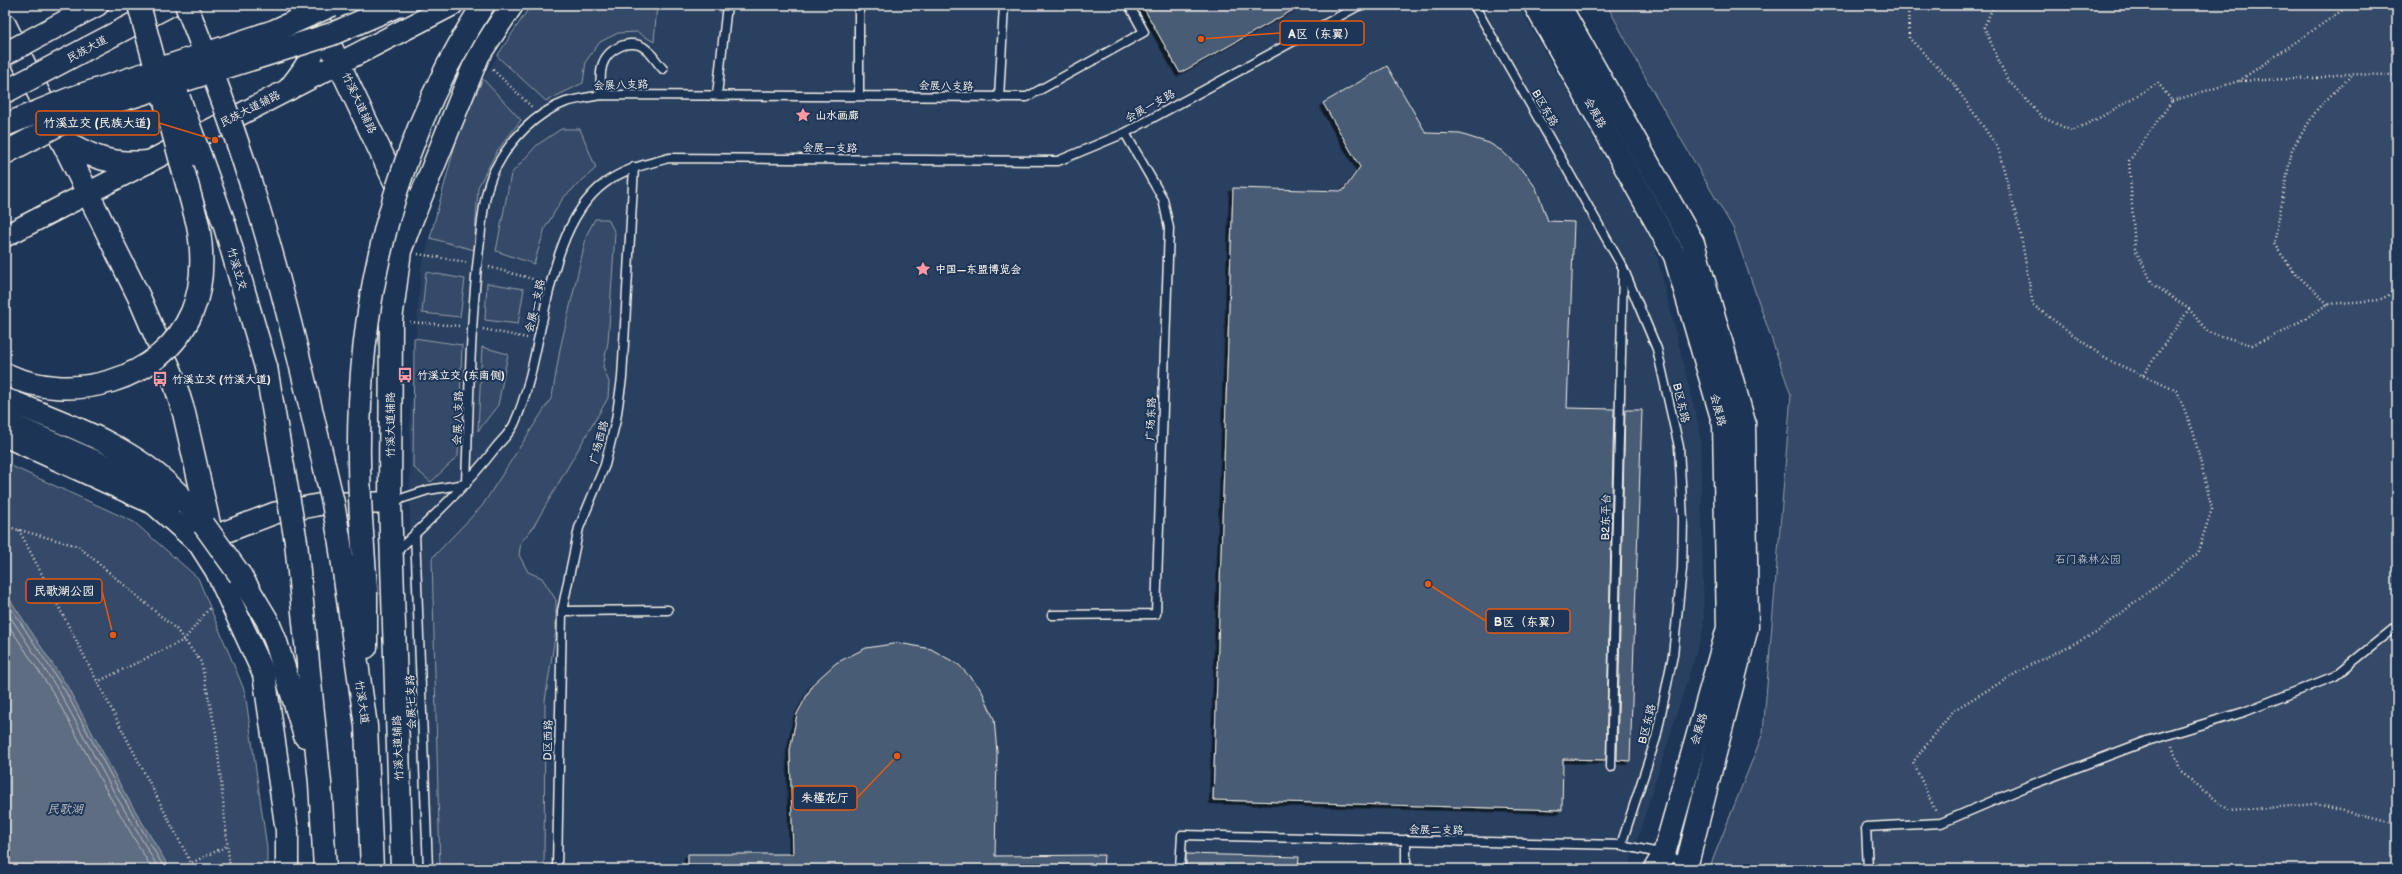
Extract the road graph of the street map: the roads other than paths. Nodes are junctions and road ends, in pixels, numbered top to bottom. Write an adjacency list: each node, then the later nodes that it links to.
1 (97, 5): 21 (main road, bridge)
2 (139, 5): 40 (main road, bridge)
3 (145, 5): 56 (main road, 竹溪立交, bridge)
4 (170, 5): 25 (main road, 民族大道, bridge)
5 (310, 5): 22 (main road, 竹溪大道辅路); 24 (main road)
6 (332, 5): 30 (main road, bridge)
7 (399, 5): 33 (main road, bridge)
8 (452, 5): 22 (street, 民族大道辅路)
9 (483, 5): 54 (main road, bridge)
10 (512, 5): 37 (main road)
11 (727, 5): 27 (lane)
12 (859, 5): 28 (lane)
13 (1004, 5): 29 (lane)
14 (1129, 5): 29 (lane, 会展八支路)
15 (1360, 5): 31 (lane, 会展一支路)
16 (1474, 5): 39 (lane, B区东路)
17 (1535, 5): 59 (main road, 会展路)
18 (1559, 5): 60 (main road, 会展路)
19 (189, 11): 54 (main road, 竹溪大道, bridge)
20 (5, 25): 21 (main road)
21 (13, 56): 32 (main road)
22 (340, 63): 24 (street, 民族大道辅路); 37 (main road, 竹溪大道辅路)
23 (663, 69): 26 (lane)
24 (289, 89): 34 (street, 民族大道辅路)
25 (5, 92)
26 (602, 95): 27 (lane, 会展八支路); 44 (lane, 会展八支路)
27 (717, 95): 28 (lane, 会展八支路)
28 (859, 95): 29 (lane, 会展八支路)
29 (999, 98)
30 (5, 125)
31 (1125, 133): 35 (lane, 会展一支路); 52 (lane, 广场东路)
32 (61, 139): 34 (main road); 36 (main road)
33 (5, 153)
34 (148, 162): 36 (street, 民族大道辅路)
35 (634, 167): 44 (lane, 会展一支路); 51 (lane, 广场西路)
36 (88, 193): 38 (street, 民族大道辅路); 46 (main road)
37 (412, 219): 45 (main road, 竹溪大道辅路)
38 (5, 236)
39 (1623, 268): 55 (lane, B2东平台); 58 (lane, B区东路)
40 (5, 374)
41 (5, 399): 46 (main road)
42 (5, 422): 46 (main road)
43 (5, 436): 49 (street)
44 (466, 484): 45 (lane); 47 (lane, 会展一支路)
45 (390, 503): 46 (street); 48 (main road, 竹溪大道辅路)
46 (208, 531): 49 (main road, bridge)
47 (415, 533): 48 (lane, 会展一支路); 65 (lane, 会展七支路)
48 (392, 556): 64 (main road, 竹溪大道辅路)
49 (228, 579): 56 (main road); 61 (main road)
50 (668, 610): 51 (lane)
51 (562, 611): 66 (lane, D区西路)
52 (1052, 615)
53 (2397, 626): 69 (lane)
54 (366, 726): 63 (main road, 竹溪大道)
55 (1611, 767)
56 (320, 783): 62 (main road)
57 (1406, 840): 58 (lane, 会展二支路); 67 (lane, 会展二支路); 68 (lane)
58 (1621, 845): 59 (lane, 会展二支路)
59 (1660, 862): 60 (lane, 会展二支路)
60 (1685, 866)
61 (287, 869)
62 (325, 869)
63 (372, 869)
64 (402, 869)
65 (428, 869)
66 (557, 869)
67 (1180, 869)
68 (1406, 869)
69 (1868, 869)

